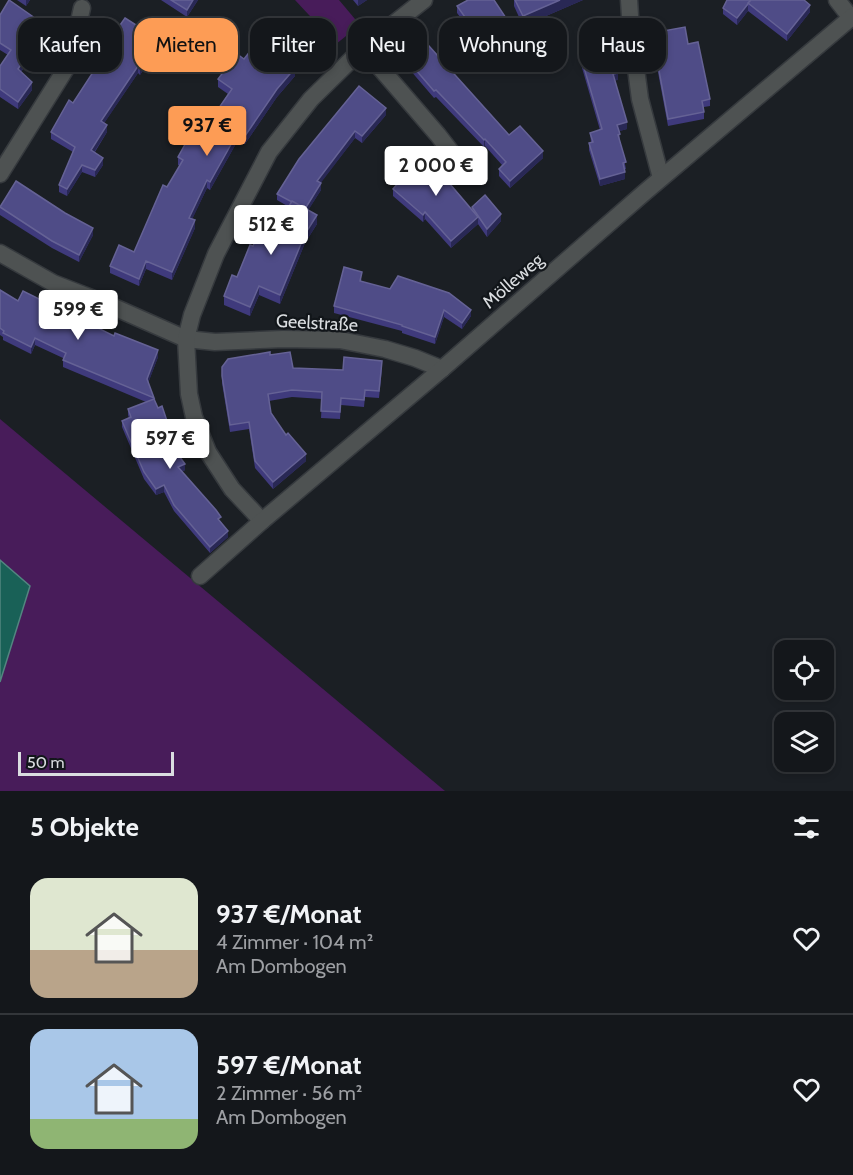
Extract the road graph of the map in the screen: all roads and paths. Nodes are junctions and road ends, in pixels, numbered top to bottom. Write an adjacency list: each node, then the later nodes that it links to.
1 (424, 0): 6 (street)
2 (629, 0): 11 (street)
3 (837, 0): 5 (street)
4 (82, 8): 10 (street)
5 (852, 17): 11 (street, Mölleweg)
6 (401, 18)
7 (348, 63): 13 (street)
8 (384, 72): 9 (street)
9 (458, 161)
10 (0, 174)
11 (661, 178): 14 (street, Mölleweg)
12 (0, 253): 13 (street, Geelstraße)
13 (186, 339): 14 (street, Geelstraße); 15 (street)
14 (442, 369): 15 (street, Mölleweg)
15 (262, 521): 16 (street, Mölleweg)
16 (200, 576)

